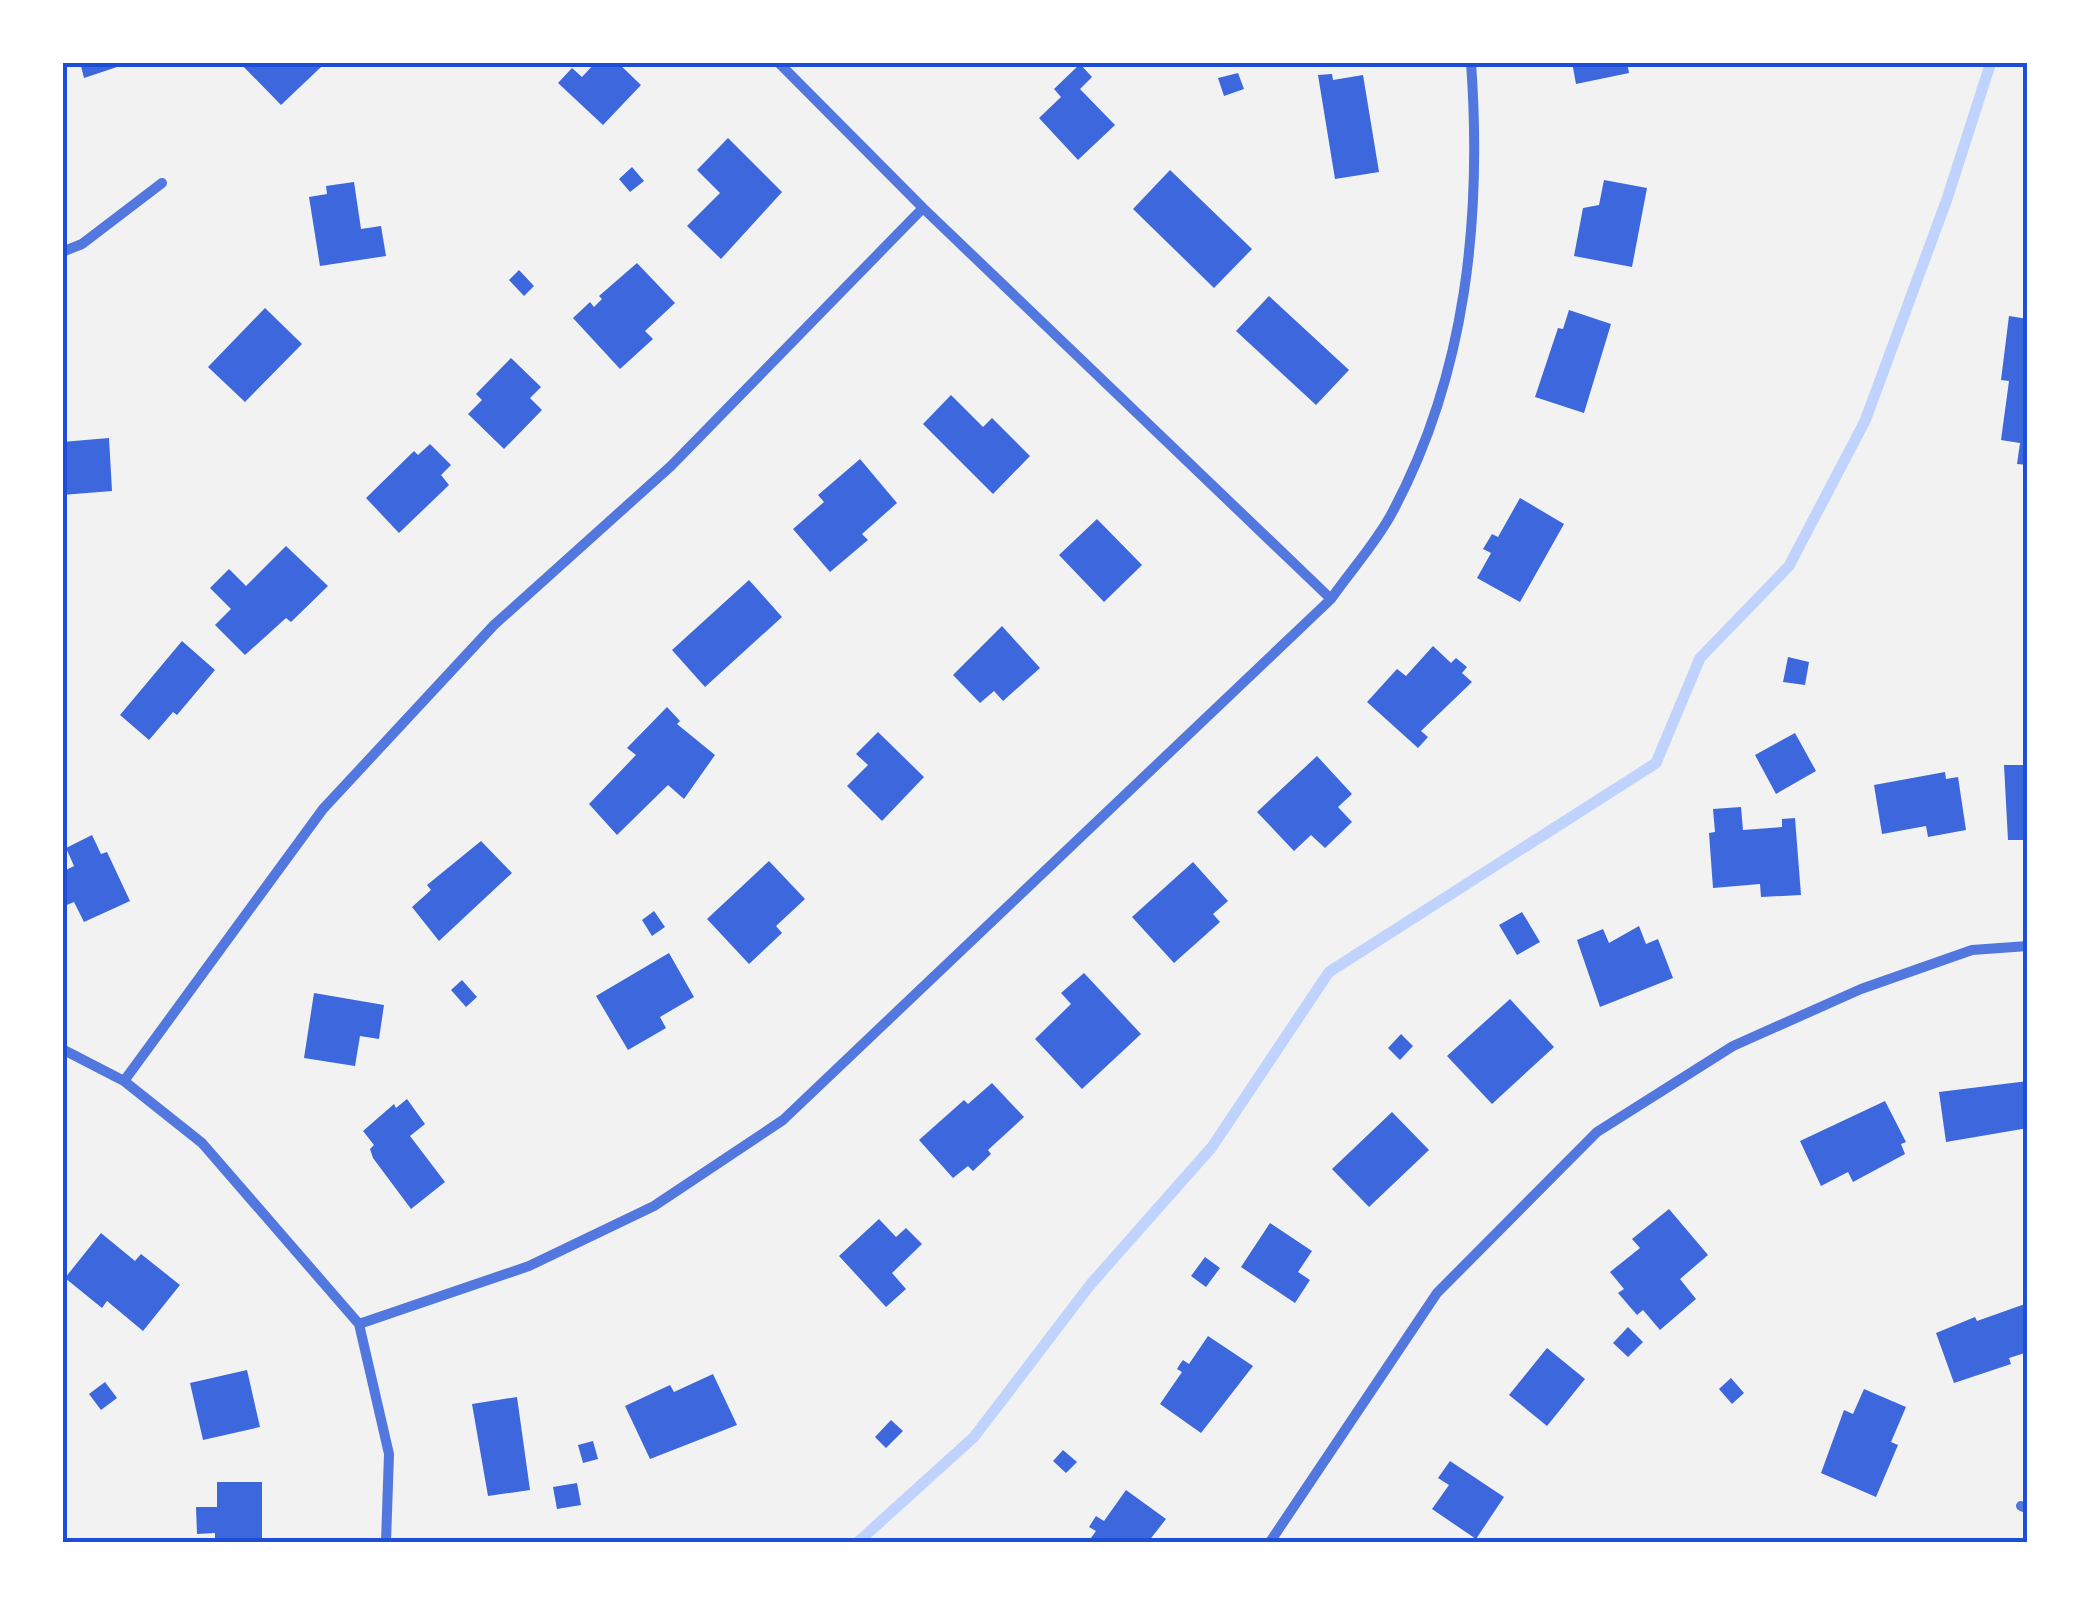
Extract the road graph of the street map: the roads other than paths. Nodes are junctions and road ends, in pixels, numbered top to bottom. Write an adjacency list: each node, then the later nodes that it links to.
1 (778, 62): 4 (street)
2 (1470, 62): 6 (street)
3 (162, 184): 5 (street)
4 (922, 208): 6 (street); 9 (street)
5 (62, 252)
6 (1331, 599): 10 (street)
7 (2028, 946): 12 (street)
8 (62, 1050): 9 (street)
9 (124, 1081): 10 (street)
10 (359, 1324): 11 (street)
11 (386, 1542)
12 (1270, 1542)

